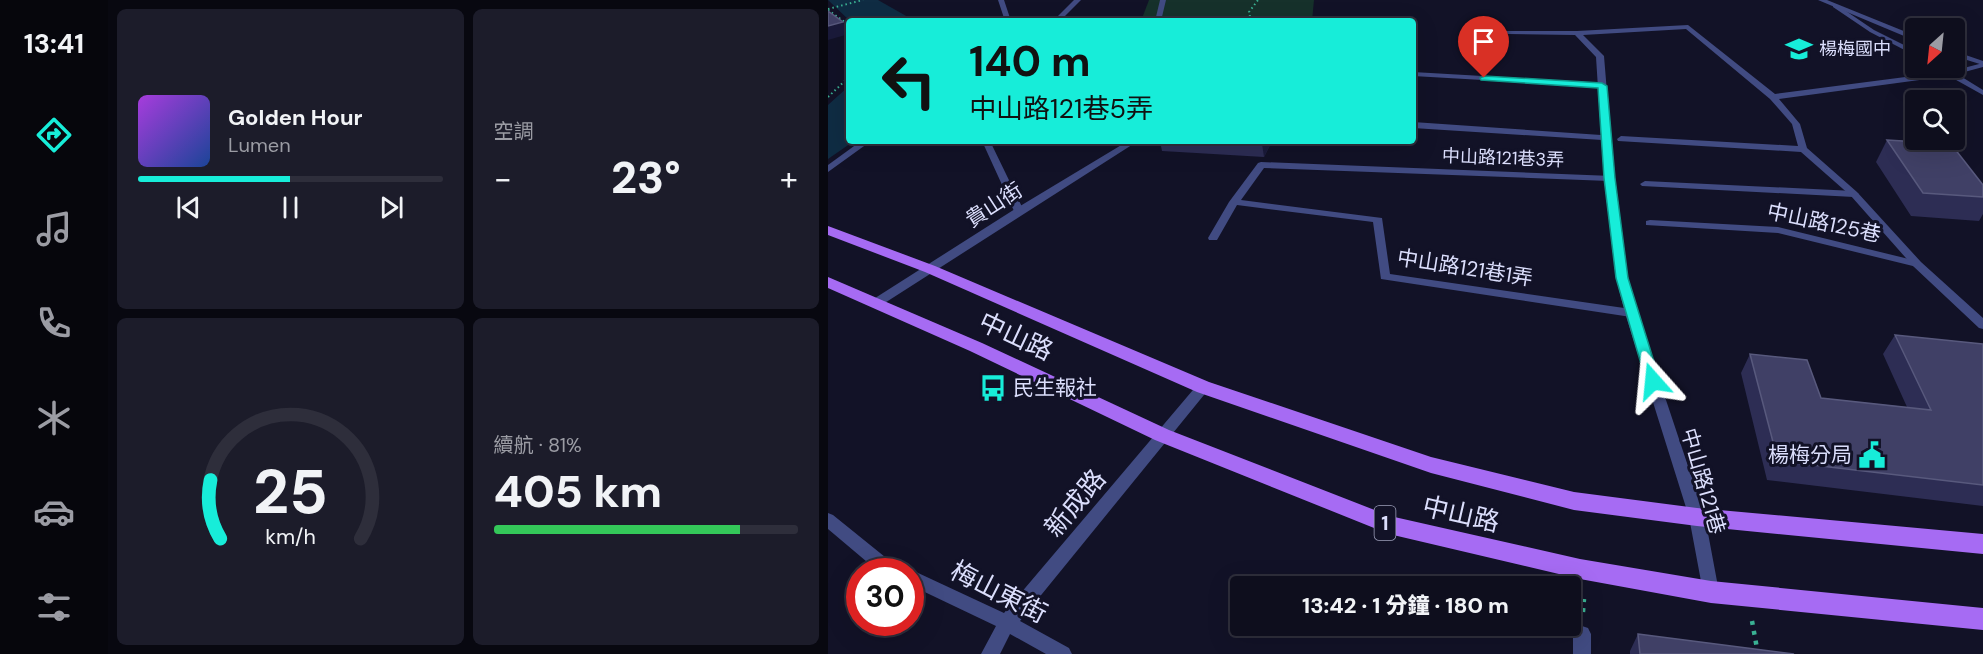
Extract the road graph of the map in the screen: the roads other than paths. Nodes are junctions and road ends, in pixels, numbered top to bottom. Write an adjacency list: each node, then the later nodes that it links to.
1 (1001, 0): 6 (street)
2 (1078, 0): 7 (street)
3 (1163, 0): 8 (street)
4 (1821, 0): 5 (street)
5 (1835, 6): 11 (street); 12 (street)
6 (1007, 18)
7 (1059, 18)
8 (1159, 18)
9 (1508, 32): 10 (street)
10 (1577, 33): 19 (street, 中山路121巷); 21 (street, 中山路125巷)
11 (1905, 35)
12 (1905, 48)
13 (1965, 57): 14 (street)
14 (1983, 64): 15 (street)
15 (1965, 69)
16 (1416, 74): 19 (street)
17 (1914, 78): 21 (street)
18 (1959, 78): 20 (street)
19 (1602, 86): 23 (street, 中山路121巷)
20 (1983, 93)
21 (1773, 97): 28 (street, 中山路125巷)
22 (1416, 125): 23 (street)
23 (1606, 138): 30 (street, 中山路121巷)
24 (1621, 139): 28 (street)
25 (863, 144): 29 (street)
26 (987, 144): 34 (street)
27 (1129, 144): 34 (street, 貴山街)
28 (1803, 149): 32 (street, 中山路125巷)
29 (828, 169)
30 (1609, 178): 33 (street, 中山路121巷3弄); 42 (street, 中山路121巷)
31 (1645, 184): 32 (street, 中山路125巷)
32 (1854, 194): 38 (street, 中山路125巷)
33 (1234, 201): 37 (street); 42 (street, 中山路121巷1弄)
34 (1018, 211): 39 (street, 貴山街)
35 (1650, 223): 38 (street, 中山路125巷)
36 (828, 230): 39 (main road, 中山路)
37 (1214, 238)
38 (1917, 264): 43 (street, 中山路125巷)
39 (930, 269): 41 (street, 貴山街); 44 (main road, 中山路)
40 (828, 282): 41 (main road, 中山路 / 1)
41 (876, 303): 45 (main road, 中山路 / 1)
42 (1631, 314): 46 (street, 中山路121巷)
43 (1983, 325)
44 (1203, 387): 45 (street, 新成路); 46 (main road, 中山路)
45 (1162, 435): 51 (main road, 中山路 / 1); 53 (street, 新成路)
46 (1697, 517): 48 (main road, 中山路); 51 (street, 中山路121巷)
47 (828, 520): 49 (street)
48 (1983, 544)
49 (874, 558)
50 (924, 584): 53 (street, 梅山東街)
51 (1711, 592): 52 (main road, 中山路 / 1)
52 (1983, 619)
53 (1007, 623): 55 (street, 新成路); 56 (street, 梅山東街)
54 (1582, 634): 57 (street)
55 (990, 654)
56 (1063, 654)
57 (1582, 654)

